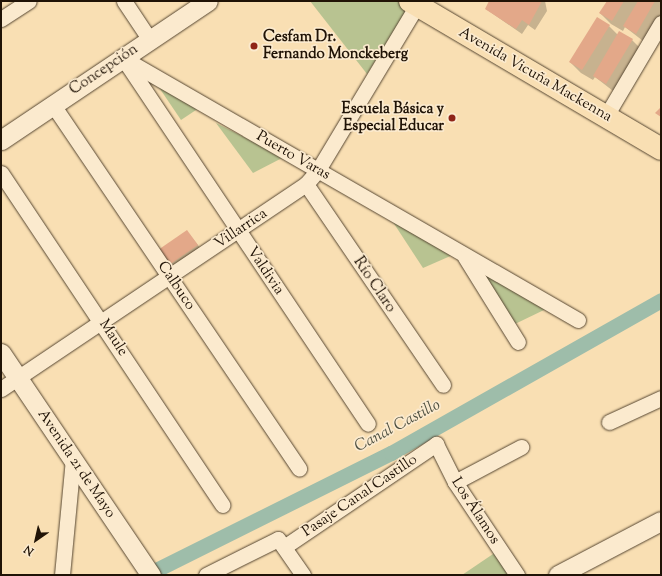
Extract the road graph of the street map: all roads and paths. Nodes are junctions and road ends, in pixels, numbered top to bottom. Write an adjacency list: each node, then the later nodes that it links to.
1 (28, 1): 5 (street)
2 (124, 1): 7 (street)
3 (208, 1): 7 (street, Concepción)
4 (413, 3): 10 (main road, Avenida Vicuña Mackenna); 13 (street, Villarrica)
5 (1, 19)
6 (661, 23): 10 (street)
7 (150, 40): 8 (street, Concepción)
8 (123, 58): 9 (street, Concepción); 13 (street, Puerto Varas); 16 (street, Valdivia)
9 (53, 105): 11 (street, Concepción); 18 (street, Calbuco)
10 (606, 116): 12 (main road, Avenida Vicuña Mackenna)
11 (1, 140)
12 (661, 149)
13 (318, 170): 15 (street, Villarrica); 17 (street, Puerto Varas)
14 (1, 173): 20 (street, Maule)
15 (306, 184): 16 (street, Villarrica); 24 (street, Río Claro)
16 (238, 231): 18 (street, Villarrica); 28 (street, Valdivia)
17 (464, 255): 19 (street, Puerto Varas); 21 (street, Puerto Varas)
18 (170, 277): 20 (street, Villarrica); 32 (street, Calbuco)
19 (578, 320)
20 (103, 322): 23 (street, Villarrica); 34 (street, Maule)
21 (518, 342)
22 (1, 353): 23 (street, Avenida 21 de Mayo)
23 (19, 379): 25 (street, Villarrica); 31 (street, Avenida 21 de Mayo)
24 (443, 385)
25 (1, 389)
26 (661, 398): 27 (street)
27 (609, 422)
28 (368, 424)
29 (436, 444): 33 (street, Los Álamos); 36 (street, Pasaje Canal Castillo)
30 (521, 447): 33 (street)
31 (73, 459): 37 (street, Avenida 21 de Mayo); 38 (street)
32 (299, 468)
33 (455, 482): 41 (street, Los Álamos)
34 (222, 505)
35 (661, 521): 42 (street)
36 (281, 543): 39 (street, Pasaje Canal Castillo); 40 (street)
37 (149, 572)
38 (62, 575)
39 (206, 575)
40 (303, 575)
41 (517, 575)
42 (558, 575)

